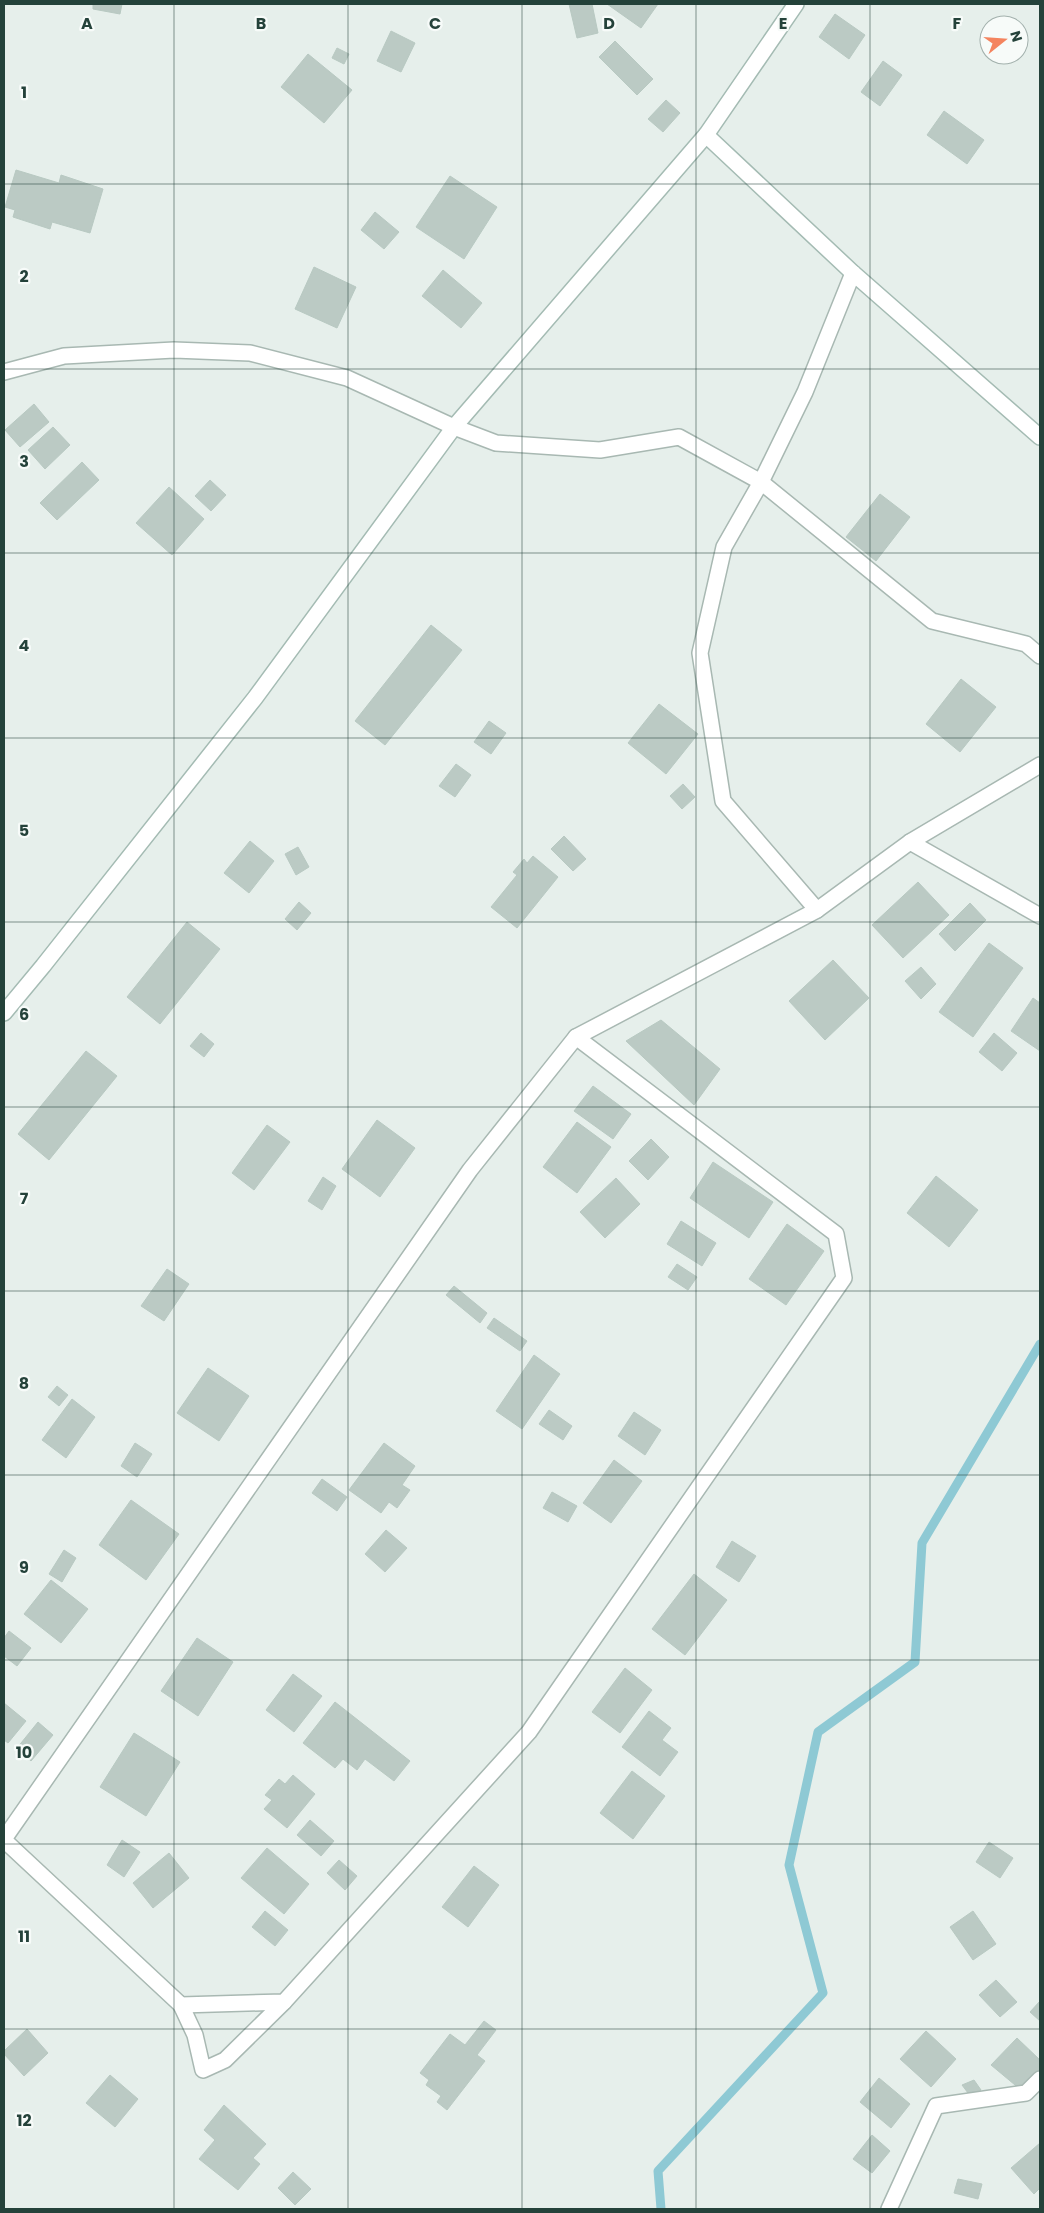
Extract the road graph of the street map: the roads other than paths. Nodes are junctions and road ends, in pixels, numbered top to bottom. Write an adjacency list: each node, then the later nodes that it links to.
1 (796, 4): 2 (street)
2 (706, 134): 3 (street); 5 (street)
3 (853, 274): 6 (street); 7 (street)
4 (4, 372): 5 (street)
5 (454, 427): 7 (street); 13 (street)
6 (1040, 437)
7 (761, 482): 8 (street); 11 (street)
8 (1040, 656)
9 (1040, 765): 10 (street)
10 (910, 842): 11 (street); 12 (street)
11 (817, 910): 14 (street)
12 (1040, 916)
13 (4, 1013)
14 (576, 1037): 15 (street); 16 (street)
15 (4, 1840): 17 (street)
16 (284, 2002): 17 (street); 17 (street)
17 (181, 2005)
18 (1040, 2079): 19 (street)
19 (889, 2209)

